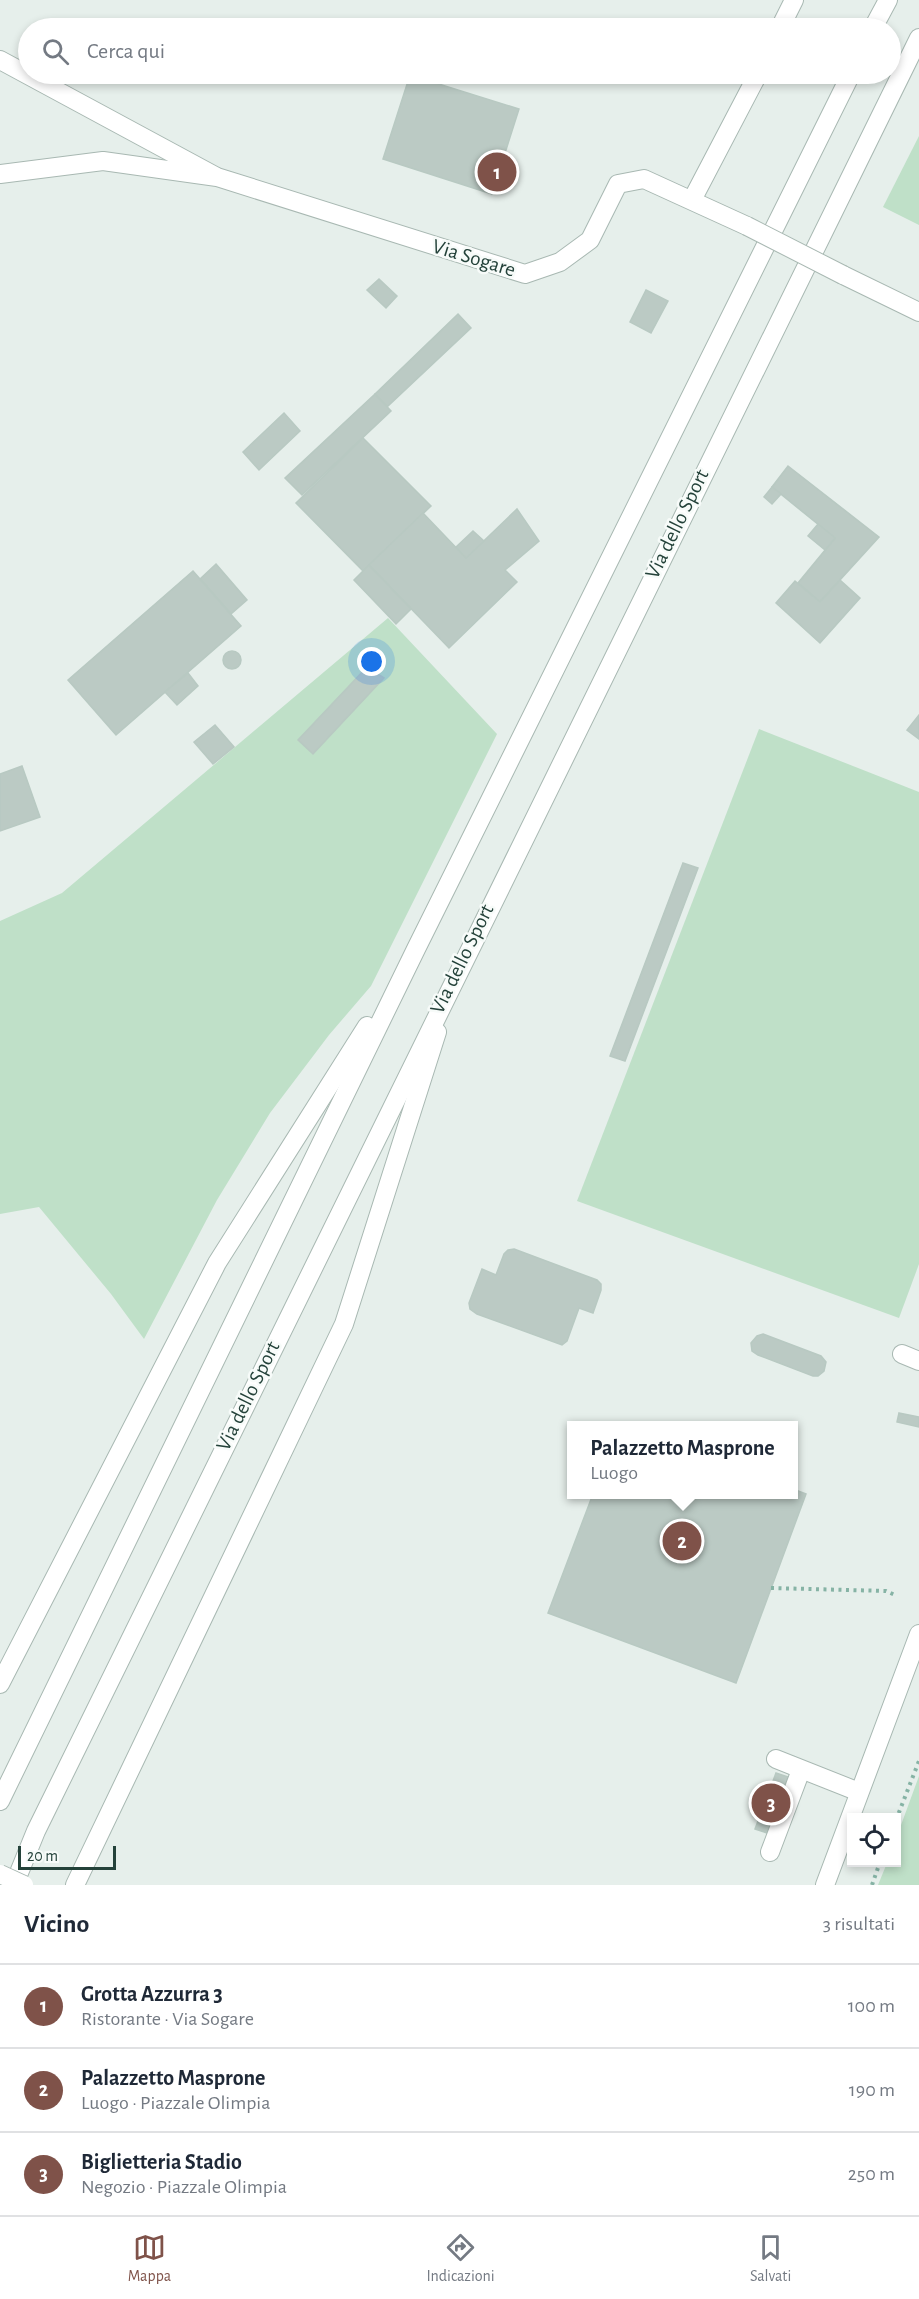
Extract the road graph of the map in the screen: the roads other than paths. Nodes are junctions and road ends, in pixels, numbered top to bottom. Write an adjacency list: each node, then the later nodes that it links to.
1 (794, 0): 3 (street)
2 (888, 0): 4 (street)
3 (785, 18)
4 (878, 18)
5 (919, 38): 8 (street, Via dello Sport)
6 (0, 60): 7 (street, Via Sogare)
7 (18, 70)
8 (901, 74)
9 (45, 84): 14 (street, Via Sogare)
10 (753, 84): 15 (street)
11 (846, 84): 17 (street)
12 (896, 84): 18 (street, Via dello Sport)
13 (0, 174): 14 (street, Via Sogare)
14 (217, 177): 15 (street, Via Sogare)
15 (692, 200): 16 (street, bridge)
16 (919, 312)
17 (416, 949): 20 (street); 24 (street)
18 (456, 971): 27 (street, Via dello Sport); 29 (street)
19 (919, 1634): 23 (street)
20 (0, 1684)
21 (776, 1760): 22 (street)
22 (801, 1770): 23 (street); 25 (street)
23 (859, 1792): 30 (street)
24 (0, 1801)
25 (770, 1852)
26 (0, 1874): 28 (street, bridge)
27 (14, 1885)
28 (24, 1885)
29 (75, 1885)
30 (825, 1885)

